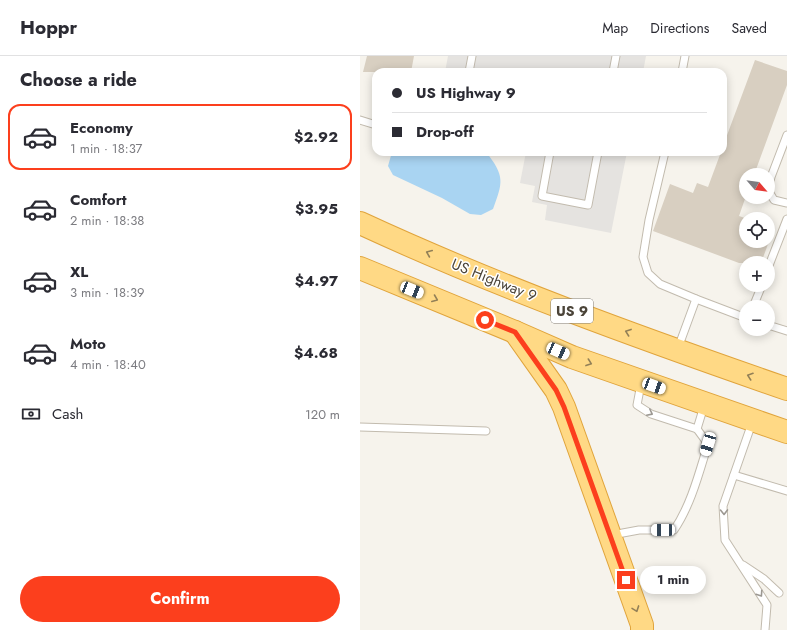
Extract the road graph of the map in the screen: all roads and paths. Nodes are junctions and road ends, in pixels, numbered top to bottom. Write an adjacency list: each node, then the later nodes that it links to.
1 (472, 56): 4 (lane)
2 (616, 56): 5 (lane)
3 (685, 56): 6 (lane)
4 (470, 68)
5 (614, 68)
6 (683, 68)
7 (360, 120): 8 (lane)
8 (372, 124)
9 (787, 135): 13 (lane)
10 (549, 156): 11 (lane)
11 (597, 156)
12 (664, 156): 18 (lane)
13 (787, 203)
14 (787, 219): 16 (lane)
15 (360, 223): 23 (highway, US Highway 9 / US 9, one-way to 15)
16 (773, 256)
17 (360, 268): 22 (highway, one-way to 22)
18 (696, 299): 19 (lane); 23 (lane)
19 (739, 315)
20 (775, 327): 21 (lane)
21 (787, 330)
22 (515, 332): 24 (highway, one-way to 24); 34 (highway)
23 (677, 350): 25 (highway, US Highway 9 / US 9, one-way to 23)
24 (642, 382): 26 (highway); 29 (lane, one-way to 29)
25 (787, 389)
26 (704, 404): 27 (highway); 29 (lane)
27 (753, 421): 31 (highway); 32 (lane)
28 (360, 427): 30 (lane)
29 (697, 429): 34 (lane)
30 (486, 431)
31 (787, 432)
32 (734, 475): 33 (lane); 35 (lane, one-way to 35)
33 (787, 491)
34 (609, 535): 37 (highway, one-way to 37)
35 (739, 563): 36 (lane); 38 (lane, one-way to 38)
36 (779, 593)
37 (642, 630)
38 (765, 630)

